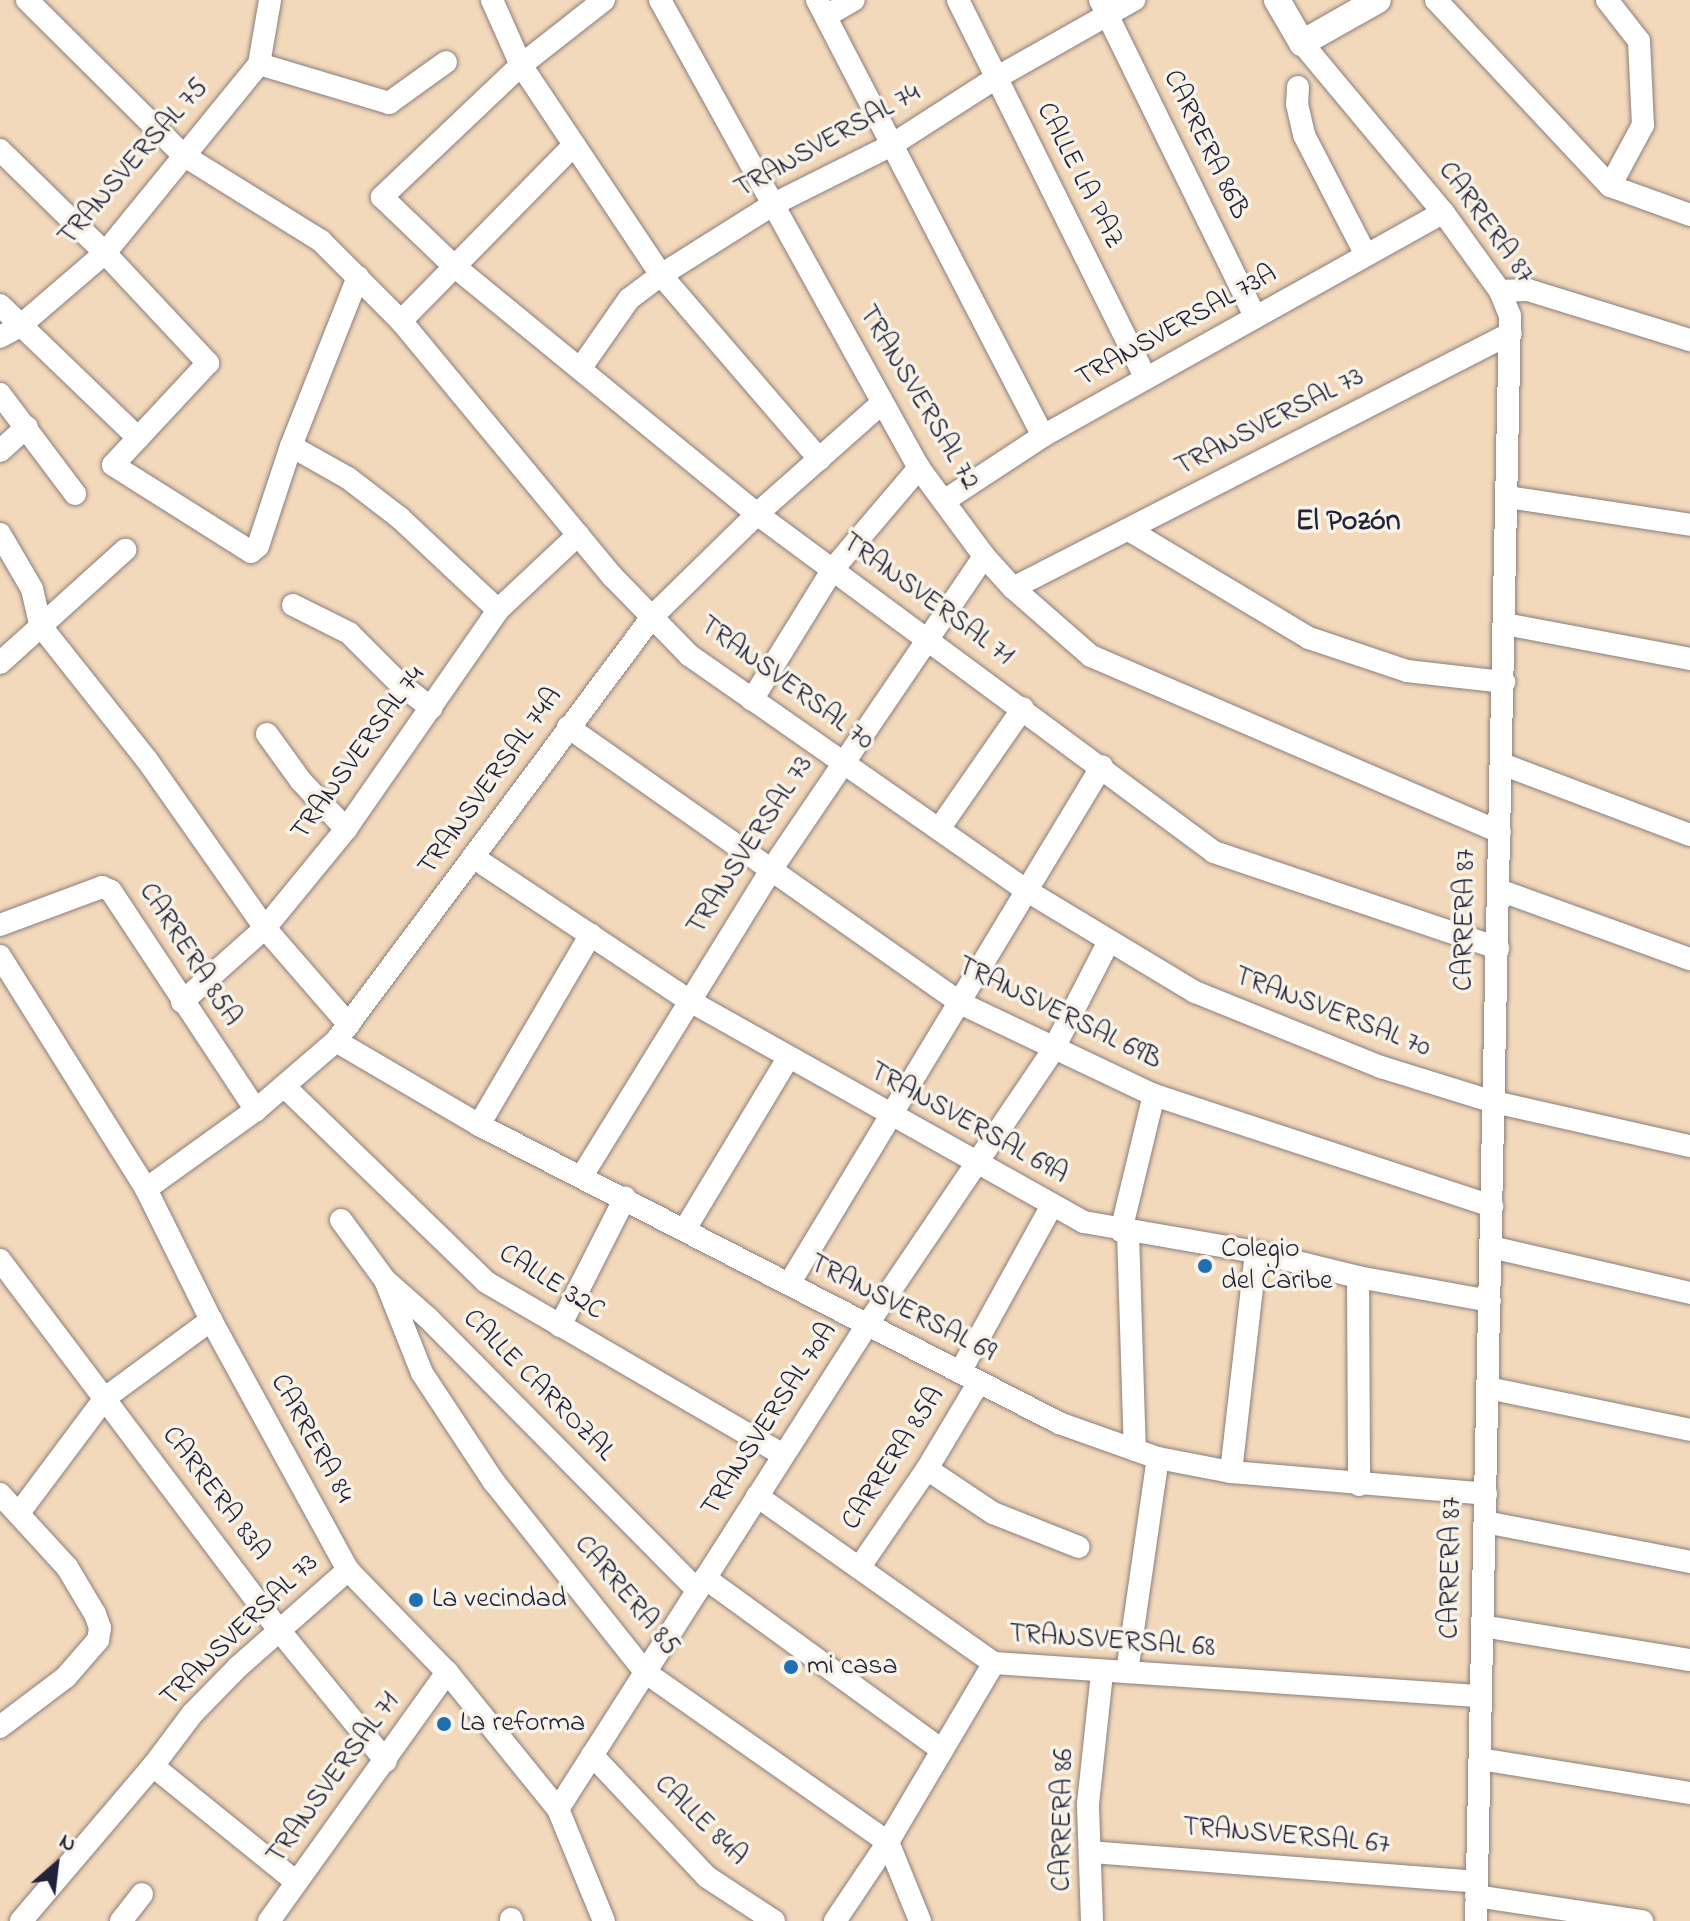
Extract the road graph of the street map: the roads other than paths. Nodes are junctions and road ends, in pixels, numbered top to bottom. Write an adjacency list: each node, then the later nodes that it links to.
1 (270, 0): 17 (street)
2 (492, 0): 18 (street)
3 (604, 0): 18 (street)
4 (660, 0): 26 (street, TRANSVERSAL 72)
5 (854, 0): 14 (street)
6 (958, 0): 19 (street, CALLE LA PAZ)
7 (1134, 0): 13 (street, TRANSVERSAL 74)
8 (1277, 0): 15 (street, CARRERA 87)
9 (1378, 0): 15 (street)
10 (1436, 0): 25 (street)
11 (1607, 0): 25 (street)
12 (35, 3): 24 (street, TRANSVERSAL 70)
13 (1104, 7): 19 (street, TRANSVERSAL 74); 36 (street, CARRERA 86B)
14 (821, 8): 22 (street)
15 (1302, 43): 27 (street, CARRERA 87)
16 (446, 62): 17 (street)
17 (259, 64): 24 (street, TRANSVERSAL 75)
18 (521, 65): 21 (street); 31 (street, TRANSVERSAL 71)
19 (996, 78): 22 (street, TRANSVERSAL 74); 42 (street, CALLE LA PAZ)
20 (1298, 87): 30 (street)
21 (574, 145): 31 (street); 32 (street)
22 (890, 146): 26 (street, TRANSVERSAL 74); 46 (street)
23 (0, 150): 29 (street)
24 (183, 155): 29 (street, TRANSVERSAL 75); 33 (street, TRANSVERSAL 70)
25 (1610, 186): 28 (street)
26 (772, 205): 32 (street, TRANSVERSAL 74); 44 (street, TRANSVERSAL 72)
27 (1443, 212): 30 (street, TRANSVERSAL 73A); 34 (street, CARRERA 87)
28 (1690, 215)
29 (105, 253): 38 (street, TRANSVERSAL 75); 47 (street)
30 (1366, 255): 36 (street, TRANSVERSAL 73A)
31 (454, 266): 37 (street); 41 (street, TRANSVERSAL 71)
32 (661, 275): 41 (street, TRANSVERSAL 74); 50 (street)
33 (358, 277): 37 (street, TRANSVERSAL 70); 48 (street)
34 (1500, 291): 39 (street, CARRERA 87); 40 (street)
35 (0, 305): 38 (street)
36 (1255, 317): 42 (street, TRANSVERSAL 73A)
37 (401, 321): 59 (street, TRANSVERSAL 70)
38 (10, 331): 47 (street)
39 (1511, 333): 53 (street, CARRERA 87); 57 (street, TRANSVERSAL 73)
40 (1690, 340)
41 (580, 369): 55 (street, TRANSVERSAL 71)
42 (1146, 378): 46 (street, TRANSVERSAL 73A)
43 (0, 394): 45 (street)
44 (881, 404): 50 (street, TRANSVERSAL 74A); 51 (street, TRANSVERSAL 72)
45 (27, 427): 49 (street); 52 (street)
46 (1043, 436): 54 (street, TRANSVERSAL 73A)
47 (138, 438): 48 (street)
48 (291, 446): 65 (street)
49 (0, 451)
50 (819, 459): 55 (street, TRANSVERSAL 74A)
51 (919, 468): 54 (street, TRANSVERSAL 72); 62 (street)
52 (75, 494)
53 (1508, 497): 56 (street); 67 (street, CARRERA 87)
54 (944, 501): 61 (street, TRANSVERSAL 72)
55 (757, 514): 62 (street, TRANSVERSAL 71); 66 (street, TRANSVERSAL 74A)
56 (1690, 525)
57 (1129, 530): 63 (street, TRANSVERSAL 73); 72 (street)
58 (0, 534): 68 (street)
59 (578, 535): 65 (street, TRANSVERSAL 74); 66 (street, TRANSVERSAL 70)
60 (125, 550): 68 (street)
61 (984, 556): 63 (street, TRANSVERSAL 72); 69 (street, TRANSVERSAL 73)
62 (833, 569): 69 (street, TRANSVERSAL 71); 73 (street)
63 (1013, 588): 83 (street, TRANSVERSAL 72)
64 (293, 605): 74 (street)
65 (498, 610): 74 (street, TRANSVERSAL 74)
66 (652, 617): 73 (street, TRANSVERSAL 70); 76 (street, TRANSVERSAL 74A)
67 (1505, 624): 71 (street); 72 (street, CARRERA 87)
68 (40, 625): 70 (street); 90 (street, TRANSVERSAL 69)
69 (927, 638): 75 (street, TRANSVERSAL 71); 78 (street, TRANSVERSAL 73)
70 (2, 659)
71 (1690, 659)
72 (1504, 682): 79 (street, CARRERA 87)
73 (752, 700): 78 (street, TRANSVERSAL 70)
74 (431, 708): 81 (street, TRANSVERSAL 74)
75 (1023, 708): 80 (street, TRANSVERSAL 71); 82 (street)
76 (568, 727): 85 (street, TRANSVERSAL 74A); 86 (street, TRANSVERSAL 69B)
77 (267, 734): 81 (street)
78 (842, 761): 82 (street, TRANSVERSAL 70); 86 (street, TRANSVERSAL 73)
79 (1502, 764): 83 (street, CARRERA 87); 84 (street)
80 (1102, 766): 88 (street); 93 (street, TRANSVERSAL 71)
81 (346, 829): 90 (street, TRANSVERSAL 74)
82 (939, 829): 88 (street, TRANSVERSAL 70)
83 (1500, 832): 87 (street, CARRERA 87)
84 (1690, 835)
85 (473, 857): 91 (street, TRANSVERSAL 69A); 99 (street, TRANSVERSAL 74A)
86 (771, 870): 96 (street, TRANSVERSAL 73); 98 (street, TRANSVERSAL 69B)
87 (1499, 890): 93 (street, CARRERA 87); 95 (street)
88 (1029, 892): 92 (street, TRANSVERSAL 70); 98 (street)
89 (0, 925): 97 (street, CARRERA 85A)
90 (265, 928): 97 (street, TRANSVERSAL 74); 99 (street, TRANSVERSAL 69)
91 (591, 934): 96 (street, TRANSVERSAL 69A); 107 (street)
92 (1108, 943): 100 (street, TRANSVERSAL 70A); 104 (street, TRANSVERSAL 70)
93 (1498, 948): 104 (street, CARRERA 87)
94 (0, 956): 111 (street, CARRERA 84)
95 (1690, 959)
96 (688, 1000): 101 (street, TRANSVERSAL 69A); 110 (street, TRANSVERSAL 73)
97 (182, 1002): 105 (street, CARRERA 85A)
98 (960, 1003): 100 (street, TRANSVERSAL 69B); 106 (street)
99 (342, 1033): 102 (street, TRANSVERSAL 74A); 107 (street, TRANSVERSAL 69)
100 (1053, 1050): 103 (street, TRANSVERSAL 69B); 109 (street, TRANSVERSAL 70A)
101 (788, 1058): 106 (street, TRANSVERSAL 69A); 116 (street)
102 (284, 1086): 105 (street, TRANSVERSAL 74A); 128 (street, CALLE 32C)
103 (1154, 1095): 114 (street, TRANSVERSAL 69B); 117 (street)
104 (1494, 1102): 108 (street, TRANSVERSAL 70); 114 (street, CARRERA 87)
105 (256, 1110): 111 (street, TRANSVERSAL 74A)
106 (890, 1114): 109 (street, TRANSVERSAL 69A); 123 (street)
107 (479, 1125): 110 (street, TRANSVERSAL 69)
108 (1690, 1146)
109 (977, 1164): 113 (street, TRANSVERSAL 69A); 127 (street, TRANSVERSAL 70A)
110 (582, 1176): 112 (street, TRANSVERSAL 69)
111 (146, 1189): 126 (street, CARRERA 84)
112 (625, 1198): 116 (street, TRANSVERSAL 69); 128 (street)
113 (1052, 1205): 117 (street, TRANSVERSAL 69A); 129 (street, CARRERA 85A)
114 (1492, 1206): 118 (street, CARRERA 87)
115 (341, 1220): 122 (street, CALLE CARROZAL)
116 (685, 1229): 123 (street, TRANSVERSAL 69)
117 (1124, 1231): 119 (street, TRANSVERSAL 69A); 133 (street)
118 (1491, 1247): 124 (street); 125 (street, CARRERA 87)
119 (1256, 1252): 121 (street, TRANSVERSAL 69A); 137 (street)
120 (0, 1260): 131 (street, CARRERA 83A)
121 (1358, 1277): 125 (street, TRANSVERSAL 69A); 138 (street)
122 (385, 1280): 148 (street, CALLE CARROZAL); 154 (street, CARRERA 85)
123 (789, 1284): 127 (street, TRANSVERSAL 69)
124 (1690, 1293)
125 (1490, 1301): 130 (street, CARRERA 87)
126 (211, 1320): 131 (street); 147 (street, CARRERA 84)
127 (867, 1325): 129 (street, TRANSVERSAL 69); 134 (street, TRANSVERSAL 70A)
128 (560, 1326): 134 (street, CALLE 32C)
129 (969, 1377): 133 (street, TRANSVERSAL 69); 136 (street, CARRERA 85A)
130 (1488, 1388): 132 (street); 140 (street, CARRERA 87)
131 (105, 1398): 142 (street); 150 (street, CARRERA 83A)
132 (1690, 1430)
133 (1135, 1450): 135 (street, TRANSVERSAL 69)
134 (783, 1455): 141 (street, TRANSVERSAL 70A)
135 (1158, 1458): 137 (street, TRANSVERSAL 69); 155 (street)
136 (927, 1469): 144 (street); 146 (street, CARRERA 85A)
137 (1231, 1472): 138 (street, TRANSVERSAL 69)
138 (1359, 1485): 140 (street, TRANSVERSAL 69)
139 (0, 1494): 142 (street)
140 (1486, 1494): 143 (street, CARRERA 87)
141 (757, 1496): 146 (street); 148 (street, TRANSVERSAL 70A)
142 (19, 1513): 158 (street)
143 (1485, 1522): 145 (street); 149 (street, CARRERA 87)
144 (1079, 1547)
145 (1690, 1562)
146 (859, 1568): 152 (street)
147 (348, 1570): 150 (street, TRANSVERSAL 73); 153 (street, CARRERA 84)
148 (701, 1584): 154 (street, TRANSVERSAL 70A); 159 (street, CALLE CARROZAL)
149 (1482, 1626): 151 (street); 157 (street, CARRERA 87)
150 (279, 1630): 162 (street, CARRERA 83A); 163 (street, TRANSVERSAL 73)
151 (1690, 1660)
152 (994, 1663): 156 (street, TRANSVERSAL 68); 159 (street, TRANSVERSAL 68)
153 (447, 1672): 162 (street, TRANSVERSAL 71); 165 (street, CARRERA 84)
154 (645, 1672): 160 (street, TRANSVERSAL 70A); 166 (street, CARRERA 85)
155 (1127, 1672): 156 (street, TRANSVERSAL 68); 157 (street, TRANSVERSAL 68)
156 (1102, 1673): 167 (street, CARRERA 86)
157 (1481, 1696): 161 (street, CARRERA 87)
158 (0, 1727)
159 (942, 1750): 166 (street, TRANSVERSAL 68)
160 (592, 1755): 165 (street, TRANSVERSAL 70A); 176 (street, CALLE 84A)
161 (1480, 1759): 164 (street); 169 (street, CARRERA 87)
162 (386, 1761): 168 (street, TRANSVERSAL 71)
163 (153, 1766): 168 (street); 172 (street, TRANSVERSAL 73)
164 (1690, 1793)
165 (558, 1809): 175 (street, CARRERA 84)
166 (888, 1842): 177 (street, TRANSVERSAL 68); 178 (street)
167 (1090, 1852): 169 (street, TRANSVERSAL 67); 179 (street, CARRERA 86)
168 (296, 1882): 174 (street, TRANSVERSAL 71)
169 (1477, 1889): 171 (street, TRANSVERSAL 67); 180 (street, CARRERA 87)
170 (142, 1894): 173 (street)
171 (1604, 1918): 181 (street, TRANSVERSAL 67)
172 (21, 1921)
173 (121, 1921)
174 (269, 1921)
175 (604, 1921)
176 (774, 1921)
177 (835, 1921)
178 (920, 1921)
179 (1092, 1921)
180 (1476, 1921)
181 (1642, 1921)

